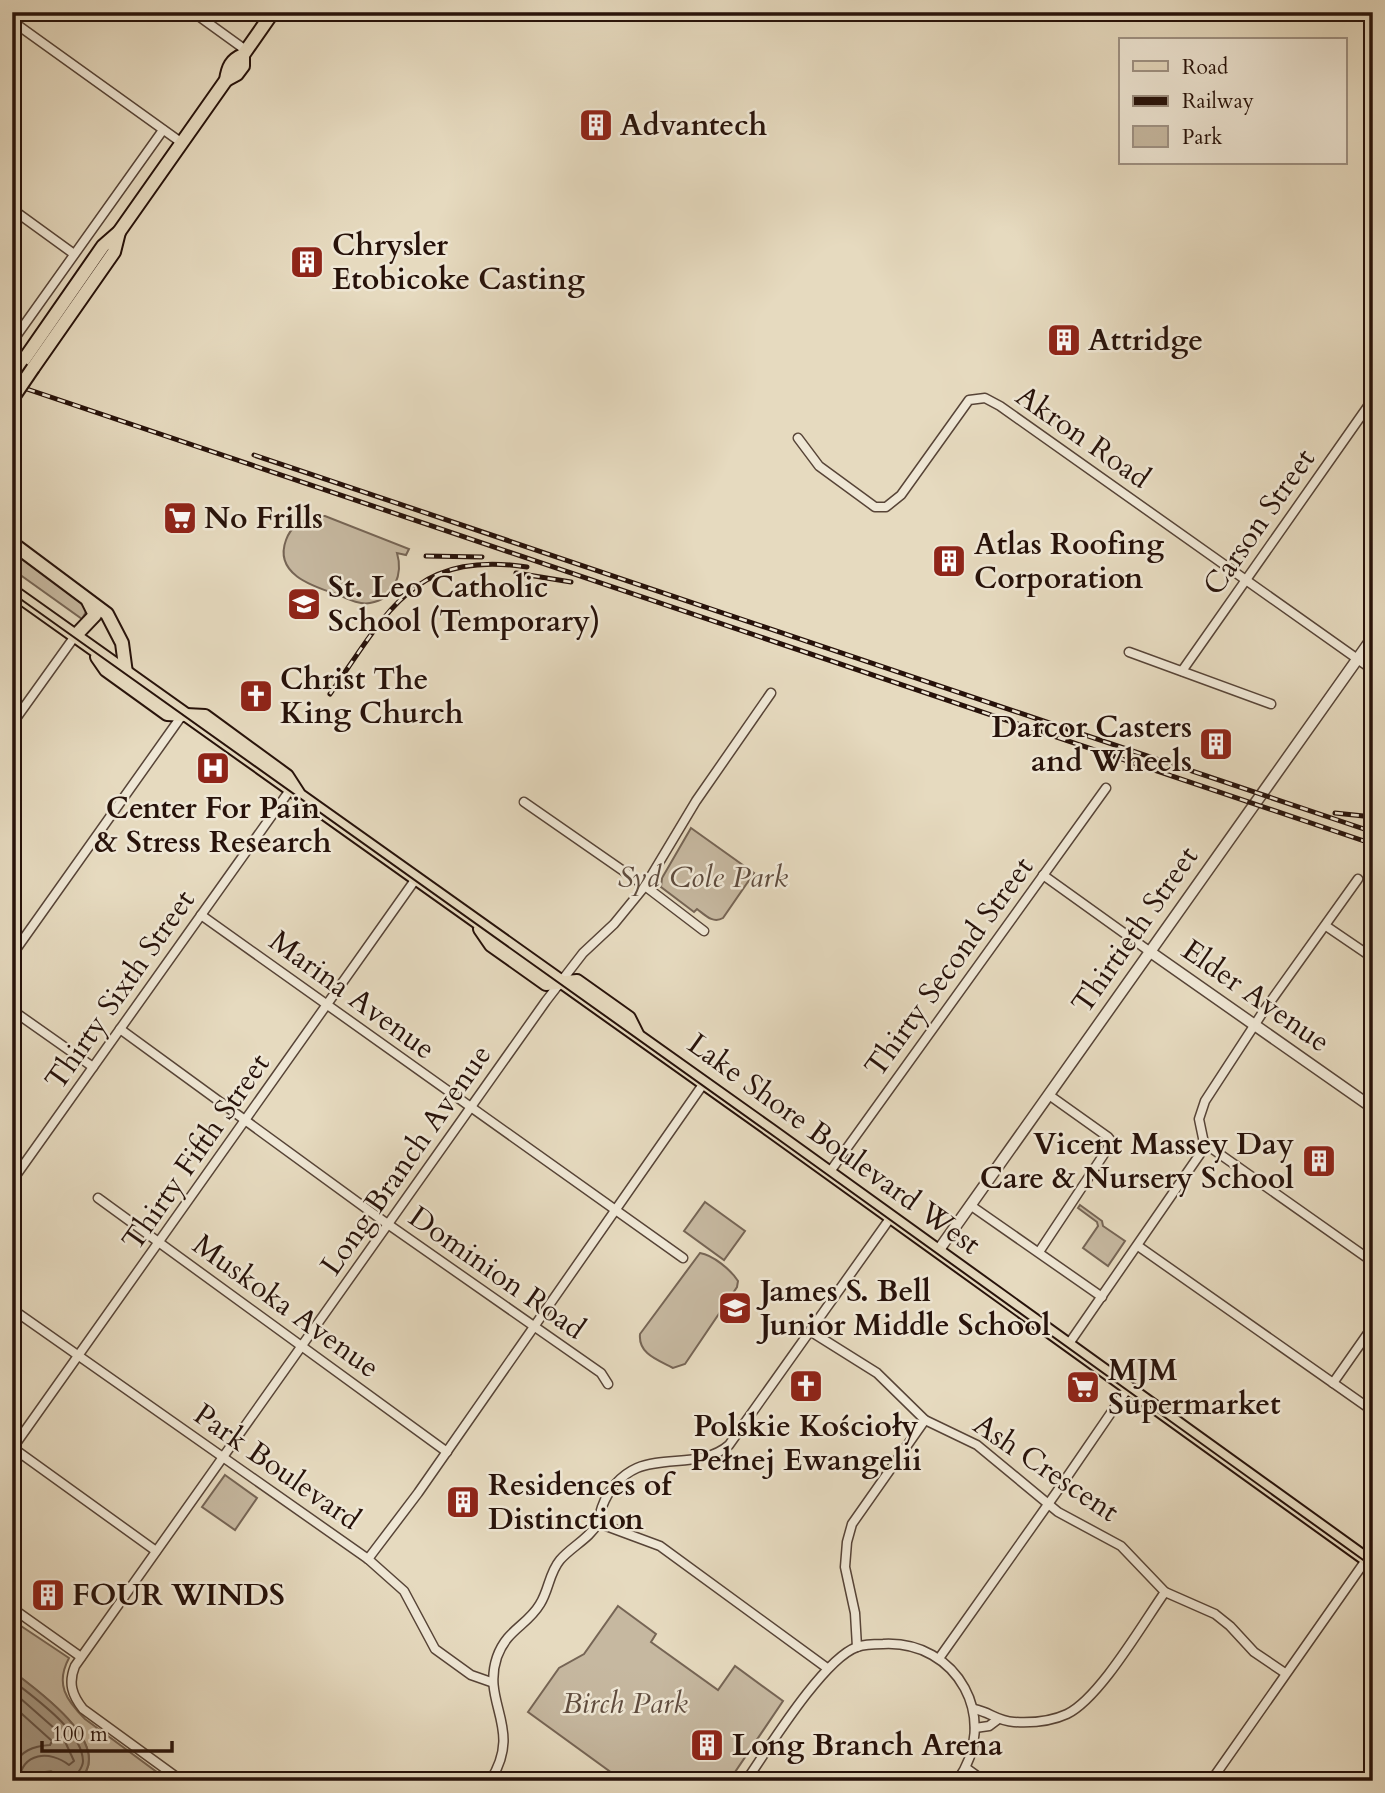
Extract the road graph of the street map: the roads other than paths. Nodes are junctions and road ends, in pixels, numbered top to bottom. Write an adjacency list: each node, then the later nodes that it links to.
1 (193, 12): 4 (street)
2 (274, 12): 4 (main road)
3 (12, 21): 5 (street)
4 (245, 53): 6 (main road)
5 (163, 130): 6 (street); 8 (street)
6 (182, 143): 10 (main road)
7 (12, 209): 8 (street)
8 (74, 254): 9 (street)
9 (12, 342)
10 (27, 366): 11 (main road); 12 (main road, bridge)
11 (12, 377)
12 (12, 399)
13 (1373, 399): 16 (street, Carson Street)
14 (798, 438): 16 (street, Akron Road)
15 (12, 543): 18 (main road)
16 (1248, 579): 23 (street, Akron Road); 25 (street, Carson Street)
17 (12, 591): 19 (main road, Lake Shore Boulevard West)
18 (81, 592): 19 (main road); 26 (main road)
19 (75, 636): 21 (main road, Lake Shore Boulevard West); 30 (street)
20 (1373, 637): 23 (street, Thirtieth Street)
21 (91, 648): 26 (main road, Lake Shore Boulevard West); 29 (main road, Lake Shore Boulevard West)
22 (1129, 652): 25 (street)
23 (1358, 659): 24 (street, Akron Road); 41 (street, Thirtieth Street)
24 (1373, 670)
25 (1182, 671): 28 (street)
26 (126, 673): 29 (main road, Lake Shore Boulevard West)
27 (771, 693): 37 (street, Long Branch Avenue)
28 (1271, 704)
29 (183, 714): 32 (main road, Lake Shore Boulevard West); 42 (street)
30 (12, 724)
31 (1105, 788): 34 (street, Thirty Second Street)
32 (296, 794): 36 (main road, Lake Shore Boulevard West); 38 (street, Thirty Sixth Street)
33 (524, 802): 37 (street)
34 (1042, 875): 41 (street, Elder Avenue); 56 (street, Thirty Second Street)
35 (1358, 879): 39 (street)
36 (415, 880): 44 (main road, Lake Shore Boulevard West); 45 (street, Thirty Fifth Street)
37 (645, 886): 40 (street); 44 (street, Long Branch Avenue)
38 (201, 915): 45 (street, Marina Avenue); 48 (street, Thirty Sixth Street)
39 (1326, 926): 43 (street); 47 (street)
40 (704, 932)
41 (1149, 951): 47 (street, Elder Avenue); 51 (street, Thirtieth Street)
42 (12, 955)
43 (1373, 958)
44 (560, 982): 50 (main road, Lake Shore Boulevard West); 53 (street, Long Branch Avenue)
45 (328, 1004): 53 (street, Marina Avenue); 54 (street, Thirty Fifth Street)
46 (12, 1010): 49 (street)
47 (1255, 1024): 52 (street, Elder Avenue); 55 (street)
48 (120, 1029): 49 (street, Thirty Sixth Street); 54 (street, Dominion Road)
49 (93, 1067): 57 (street, Thirty Sixth Street)
50 (704, 1083): 56 (main road, Lake Shore Boulevard West); 60 (street)
51 (1049, 1095): 59 (street, Thirtieth Street); 66 (street)
52 (1373, 1108)
53 (471, 1109): 60 (street, Marina Avenue); 62 (street, Long Branch Avenue)
54 (246, 1121): 62 (street, Dominion Road); 63 (street, Thirty Fifth Street)
55 (1204, 1143): 64 (street); 68 (street)
56 (829, 1173): 61 (main road, Lake Shore Boulevard West)
57 (12, 1181)
58 (98, 1198): 63 (street, Muskoka Avenue)
59 (970, 1205): 65 (street, Thirtieth Street); 66 (street)
60 (616, 1211): 67 (street, Marina Avenue); 71 (street)
61 (891, 1217): 65 (main road, Lake Shore Boulevard West); 73 (street)
62 (388, 1224): 71 (street, Dominion Road); 75 (street, Long Branch Avenue)
63 (160, 1242): 75 (street, Muskoka Avenue); 76 (street, Thirty Fifth Street)
64 (1138, 1246): 69 (street); 77 (street)
65 (938, 1251): 74 (main road, Lake Shore Boulevard West)
66 (1039, 1252): 69 (street)
67 (682, 1258)
68 (1373, 1262)
69 (1102, 1297): 74 (street)
70 (12, 1309): 76 (street, Park Boulevard)
71 (533, 1325): 78 (street, Dominion Road); 83 (street)
72 (1373, 1326): 77 (street)
73 (810, 1331): 81 (street, Ash Crescent); 86 (street)
74 (1068, 1345): 79 (main road, Lake Shore Boulevard West)
75 (302, 1348): 83 (street, Muskoka Avenue); 84 (street, Long Branch Avenue)
76 (79, 1357): 82 (street, Thirty Fifth Street); 84 (street, Park Boulevard)
77 (1333, 1383): 80 (street)
78 (608, 1384)
79 (1128, 1388): 85 (street); 89 (main road, Lake Shore Boulevard West)
80 (1373, 1411)
81 (925, 1420): 85 (street, Ash Crescent); 92 (street)
82 (13, 1449): 87 (street)
83 (446, 1452): 88 (street)
84 (223, 1456): 87 (street, Long Branch Avenue); 88 (street, Park Boulevard)
85 (1048, 1504): 90 (street, Ash Crescent); 94 (street)
86 (598, 1523): 95 (street); 97 (street)
87 (156, 1551): 93 (street, Long Branch Avenue)
88 (368, 1559): 97 (street, Park Boulevard)
89 (1369, 1562): 96 (street)
90 (1165, 1592): 96 (street, Ash Crescent); 99 (street)
91 (12, 1608): 93 (street)
92 (857, 1647): 94 (street); 95 (street)
93 (81, 1657): 102 (street, Long Branch Avenue)
94 (940, 1657): 98 (street)
95 (827, 1668): 104 (street)
96 (1286, 1673): 107 (street)
97 (491, 1682): 103 (street)
98 (974, 1709): 99 (street); 100 (street)
99 (997, 1720): 100 (street)
100 (975, 1728): 101 (street)
101 (966, 1768): 105 (street); 106 (street)
102 (182, 1781)
103 (491, 1781)
104 (746, 1781)
105 (957, 1781)
106 (984, 1781)
107 (1211, 1781)

